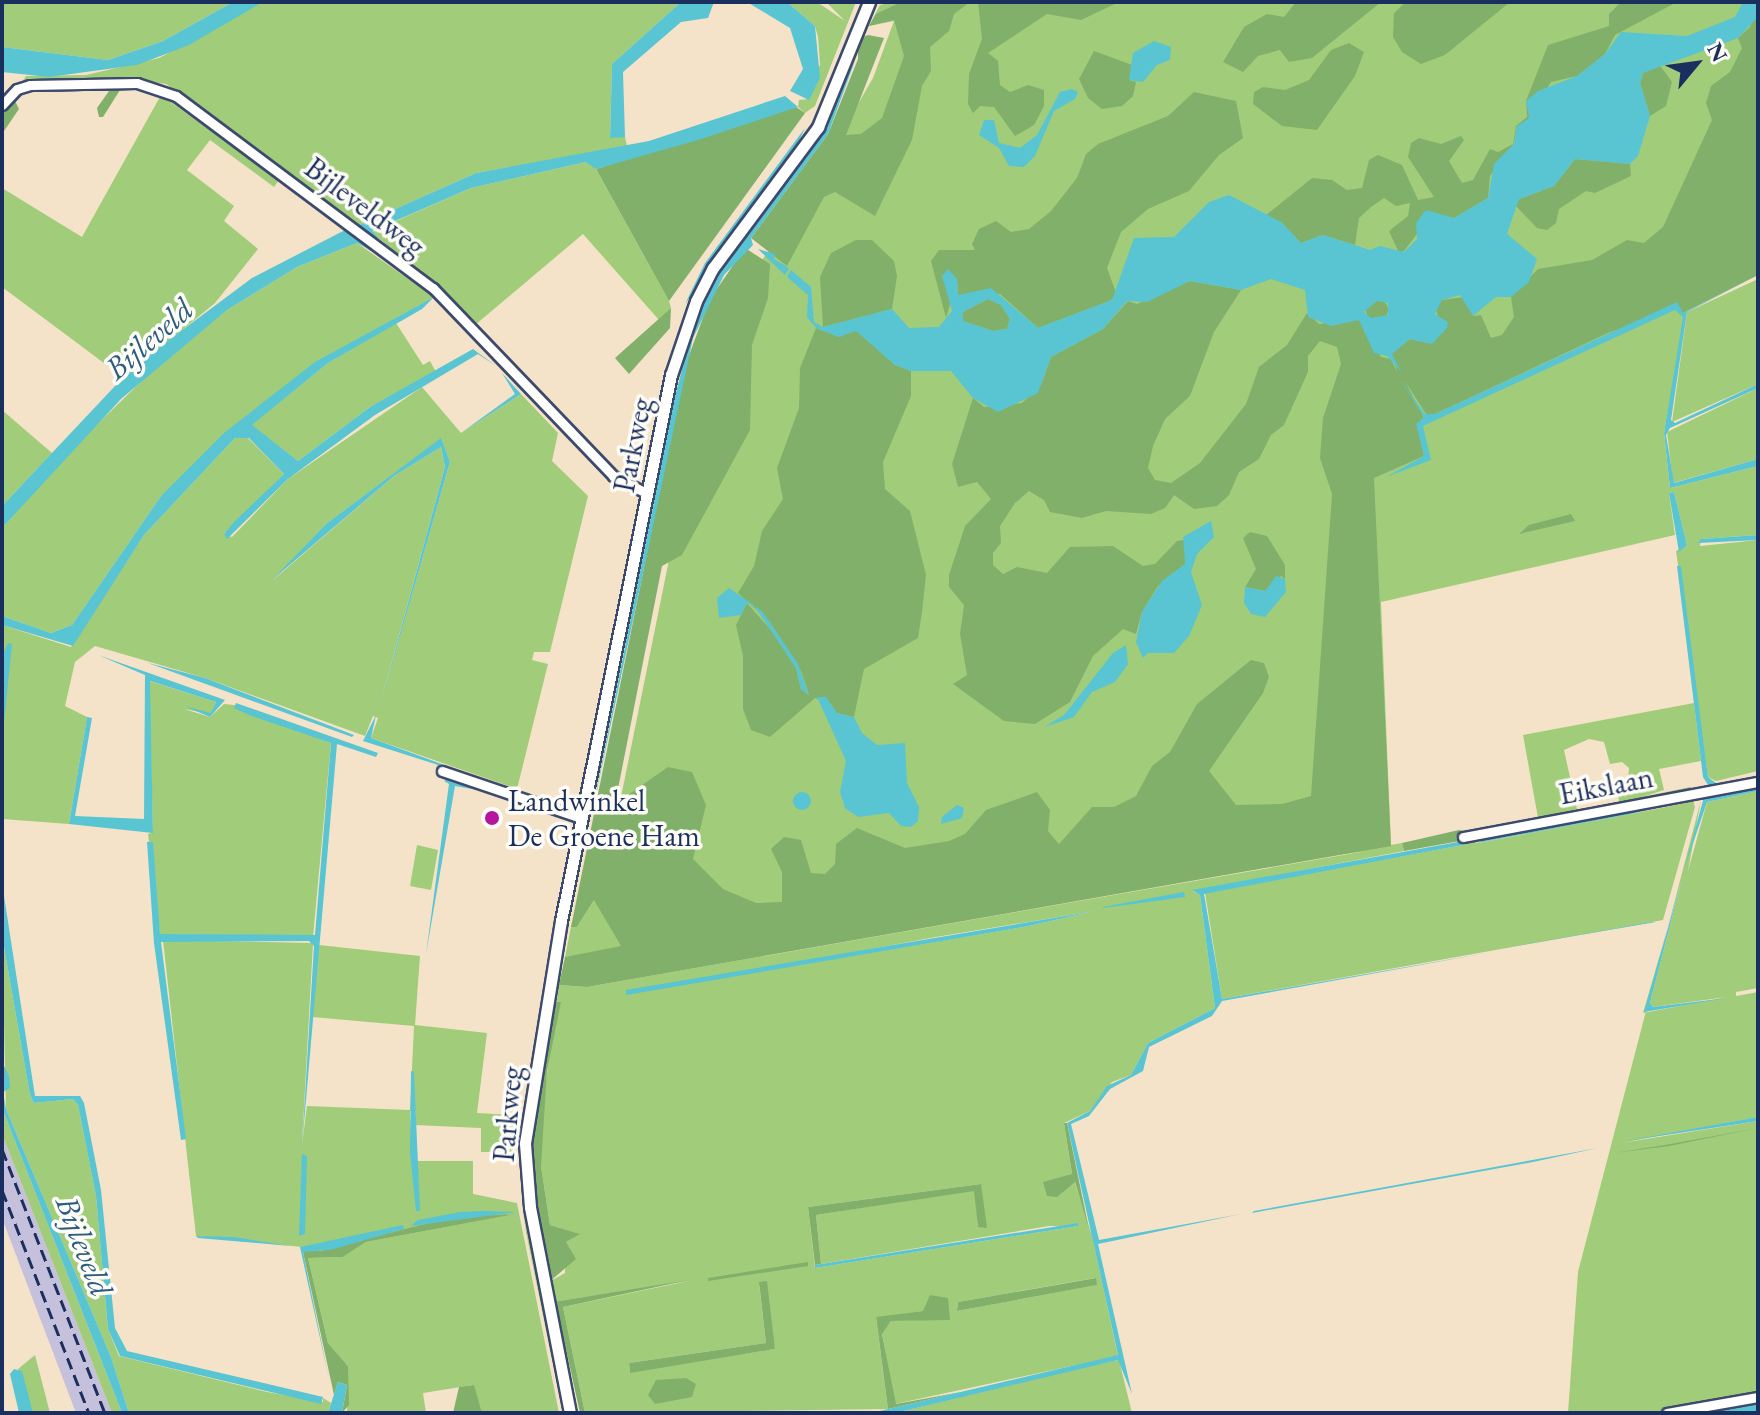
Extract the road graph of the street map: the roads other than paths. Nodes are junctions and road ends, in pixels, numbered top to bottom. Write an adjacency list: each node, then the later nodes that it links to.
1 (869, 2): 3 (street, Parkweg)
2 (2, 105): 3 (street, Bijleveldweg)
3 (648, 494): 6 (street, Parkweg)
4 (442, 771): 6 (street)
5 (1758, 782): 7 (street, Eikslaan)
6 (581, 818): 9 (street, Parkweg)
7 (1463, 837)
8 (1758, 1397): 10 (street)
9 (570, 1413)
10 (1667, 1413)

